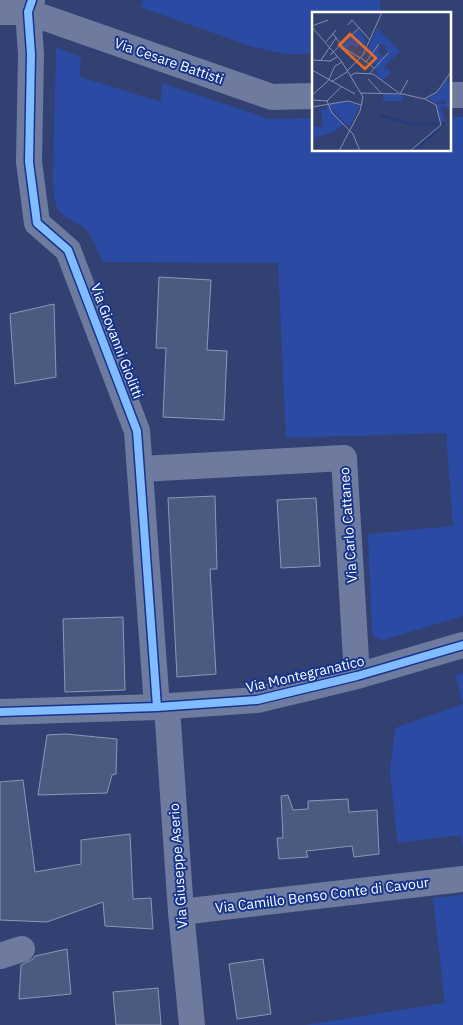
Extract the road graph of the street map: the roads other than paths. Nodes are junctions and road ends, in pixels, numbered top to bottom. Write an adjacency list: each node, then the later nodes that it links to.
1 (30, 6): 2 (street, Via Cesare Battisti); 5 (street, Via Cesare Battisti); 6 (street, Via Giovanni Giolitti)
2 (0, 12)
3 (450, 95): 4 (street)
4 (463, 95)
5 (312, 96)
6 (141, 469): 8 (street, Via Carlo Cattaneo); 9 (street, Via Giovanni Giolitti)
7 (463, 645): 8 (street, Via Montegranatico)
8 (358, 676): 9 (street, Via Montegranatico)
9 (162, 707): 10 (street, Via Montegranatico); 12 (street, Via Giuseppe Aserio)
10 (0, 712)
11 (463, 879): 12 (street, Via Camillo Benso Conte di Cavour)
12 (181, 912): 13 (street, Via Giuseppe Aserio)
13 (192, 1025)

